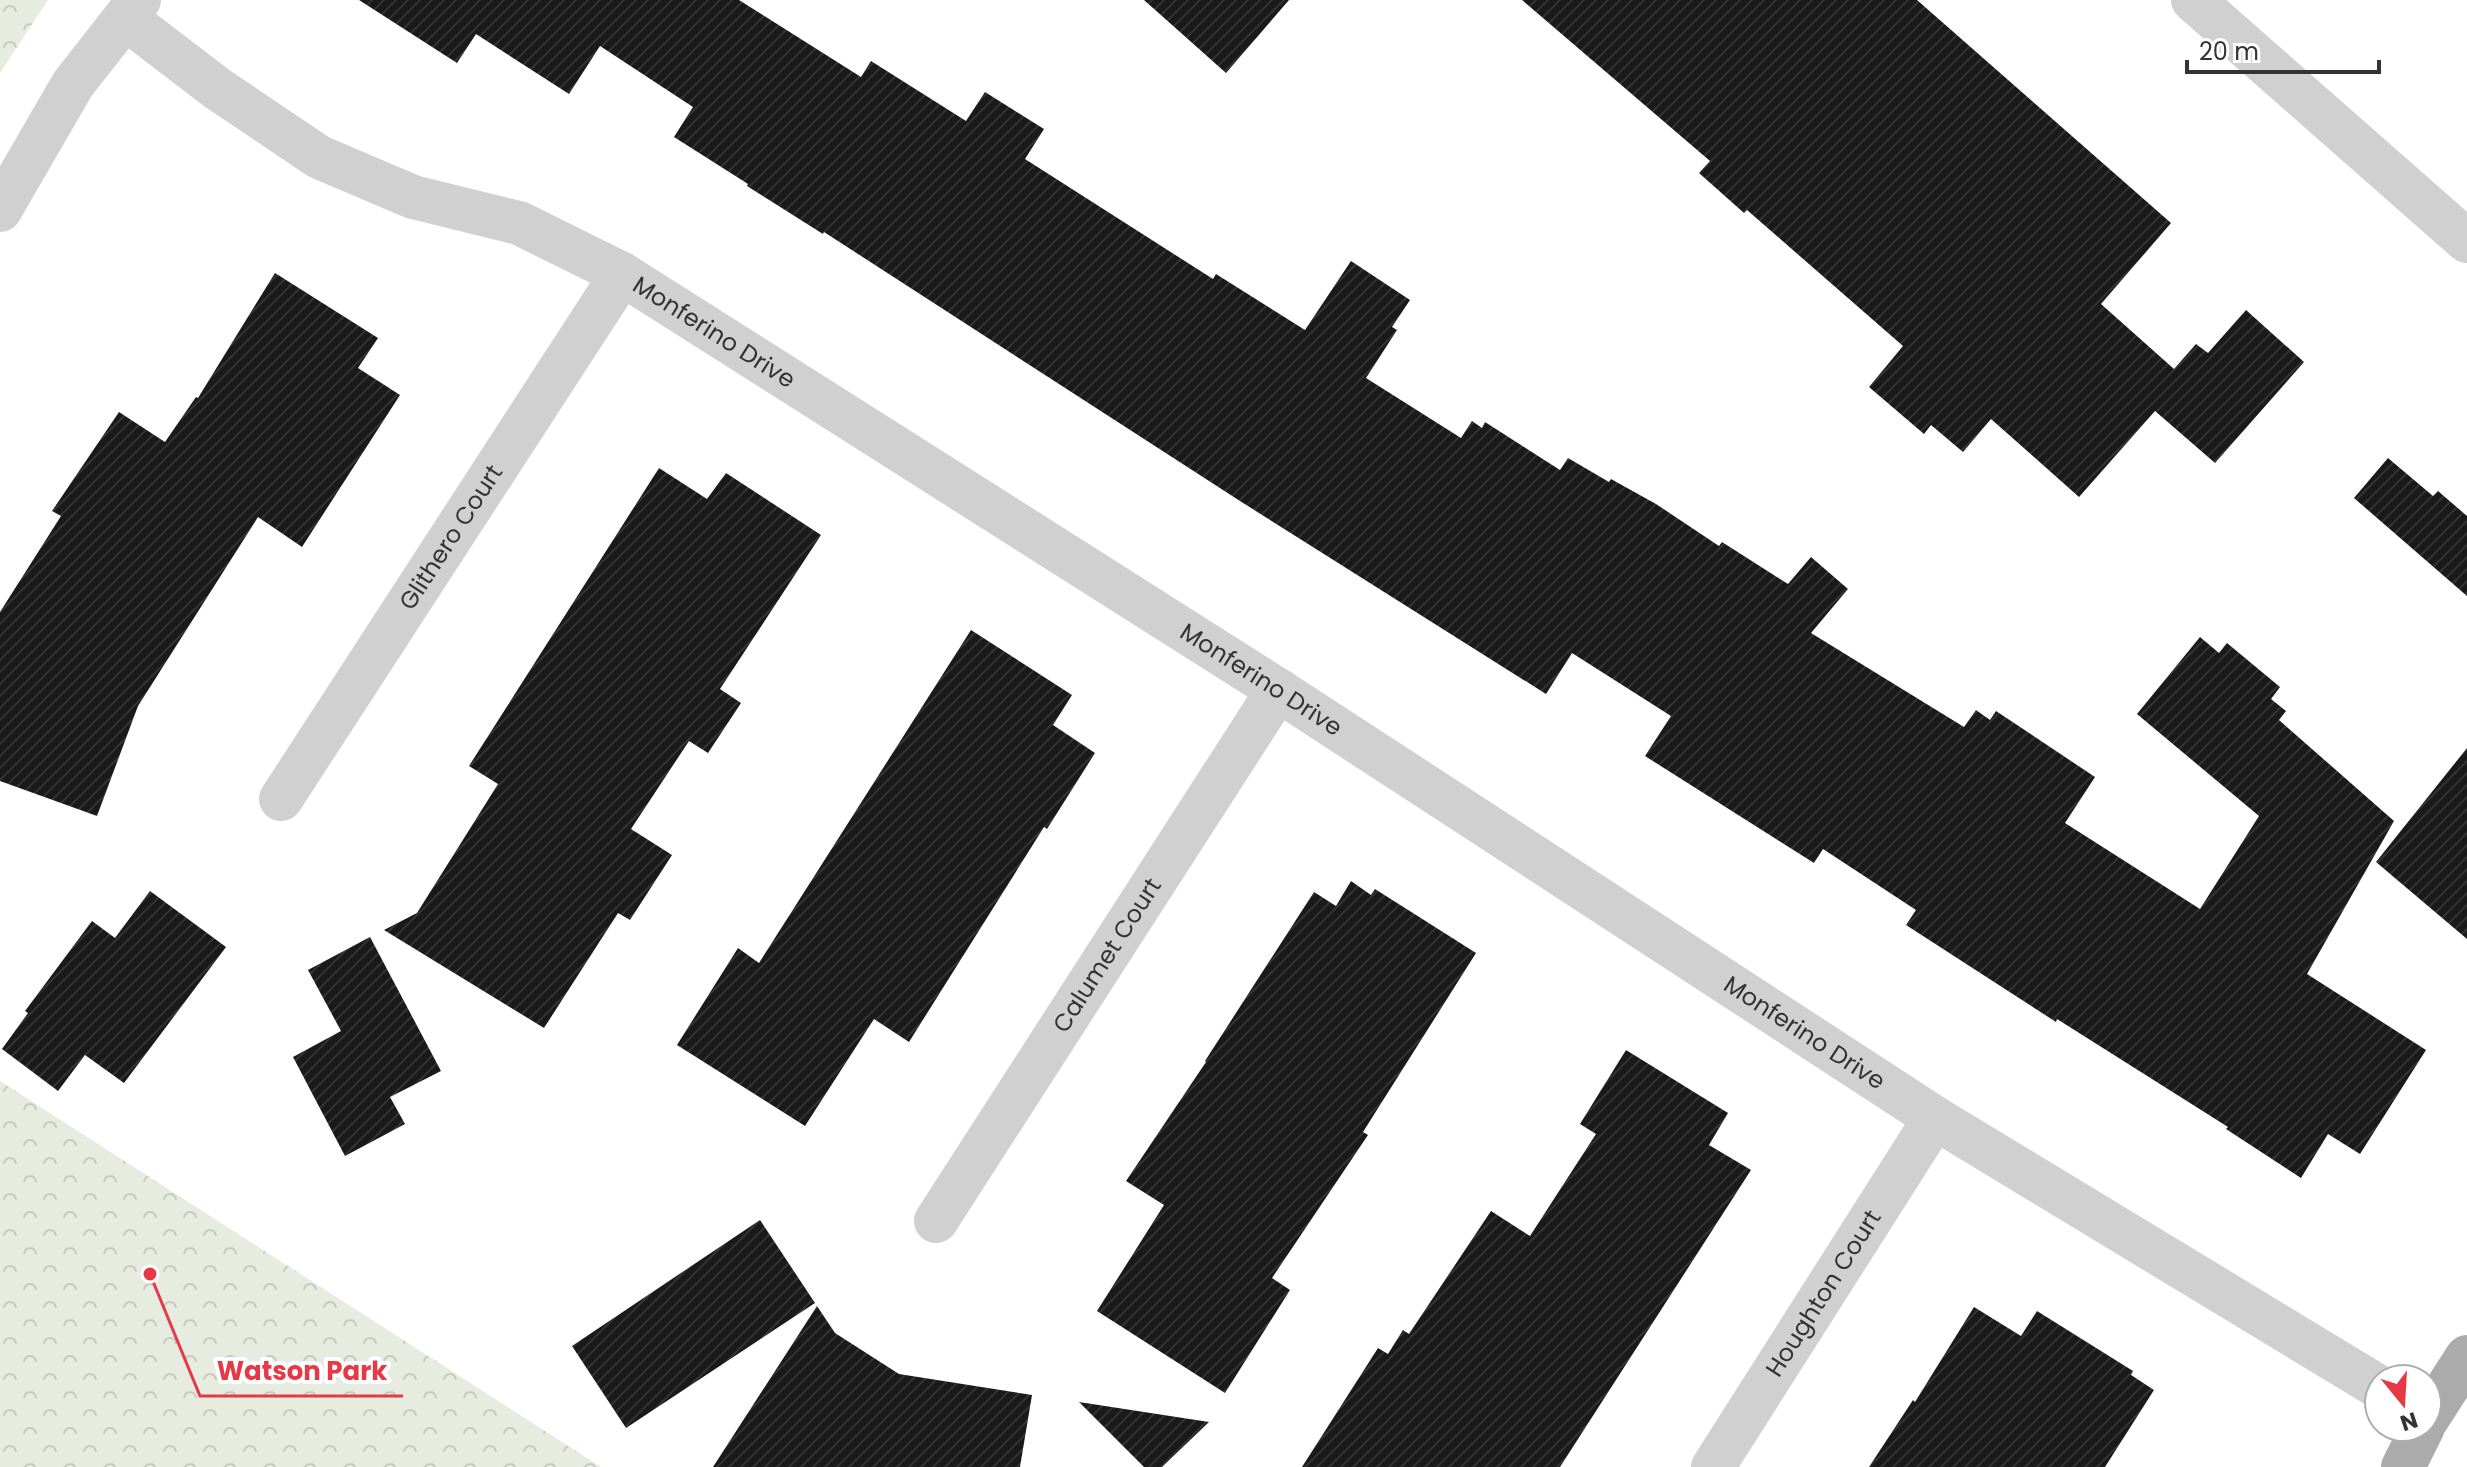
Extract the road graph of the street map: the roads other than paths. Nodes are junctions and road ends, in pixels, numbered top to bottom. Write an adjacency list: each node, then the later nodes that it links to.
1 (2193, 0): 4 (street)
2 (132, 9): 3 (street); 5 (street, Monferino Drive)
3 (0, 210)
4 (2467, 241)
5 (622, 274): 6 (street, Monferino Drive); 7 (street, Glithero Court)
6 (1278, 690): 8 (street, Monferino Drive); 9 (street, Calumet Court)
7 (281, 799)
8 (1935, 1118): 11 (street, Monferino Drive); 14 (street, Houghton Court)
9 (936, 1221)
10 (2467, 1357): 12 (main road)
11 (2363, 1377)
12 (2443, 1393)
13 (2414, 1443): 15 (main road)
14 (1713, 1467)
15 (2403, 1467)

